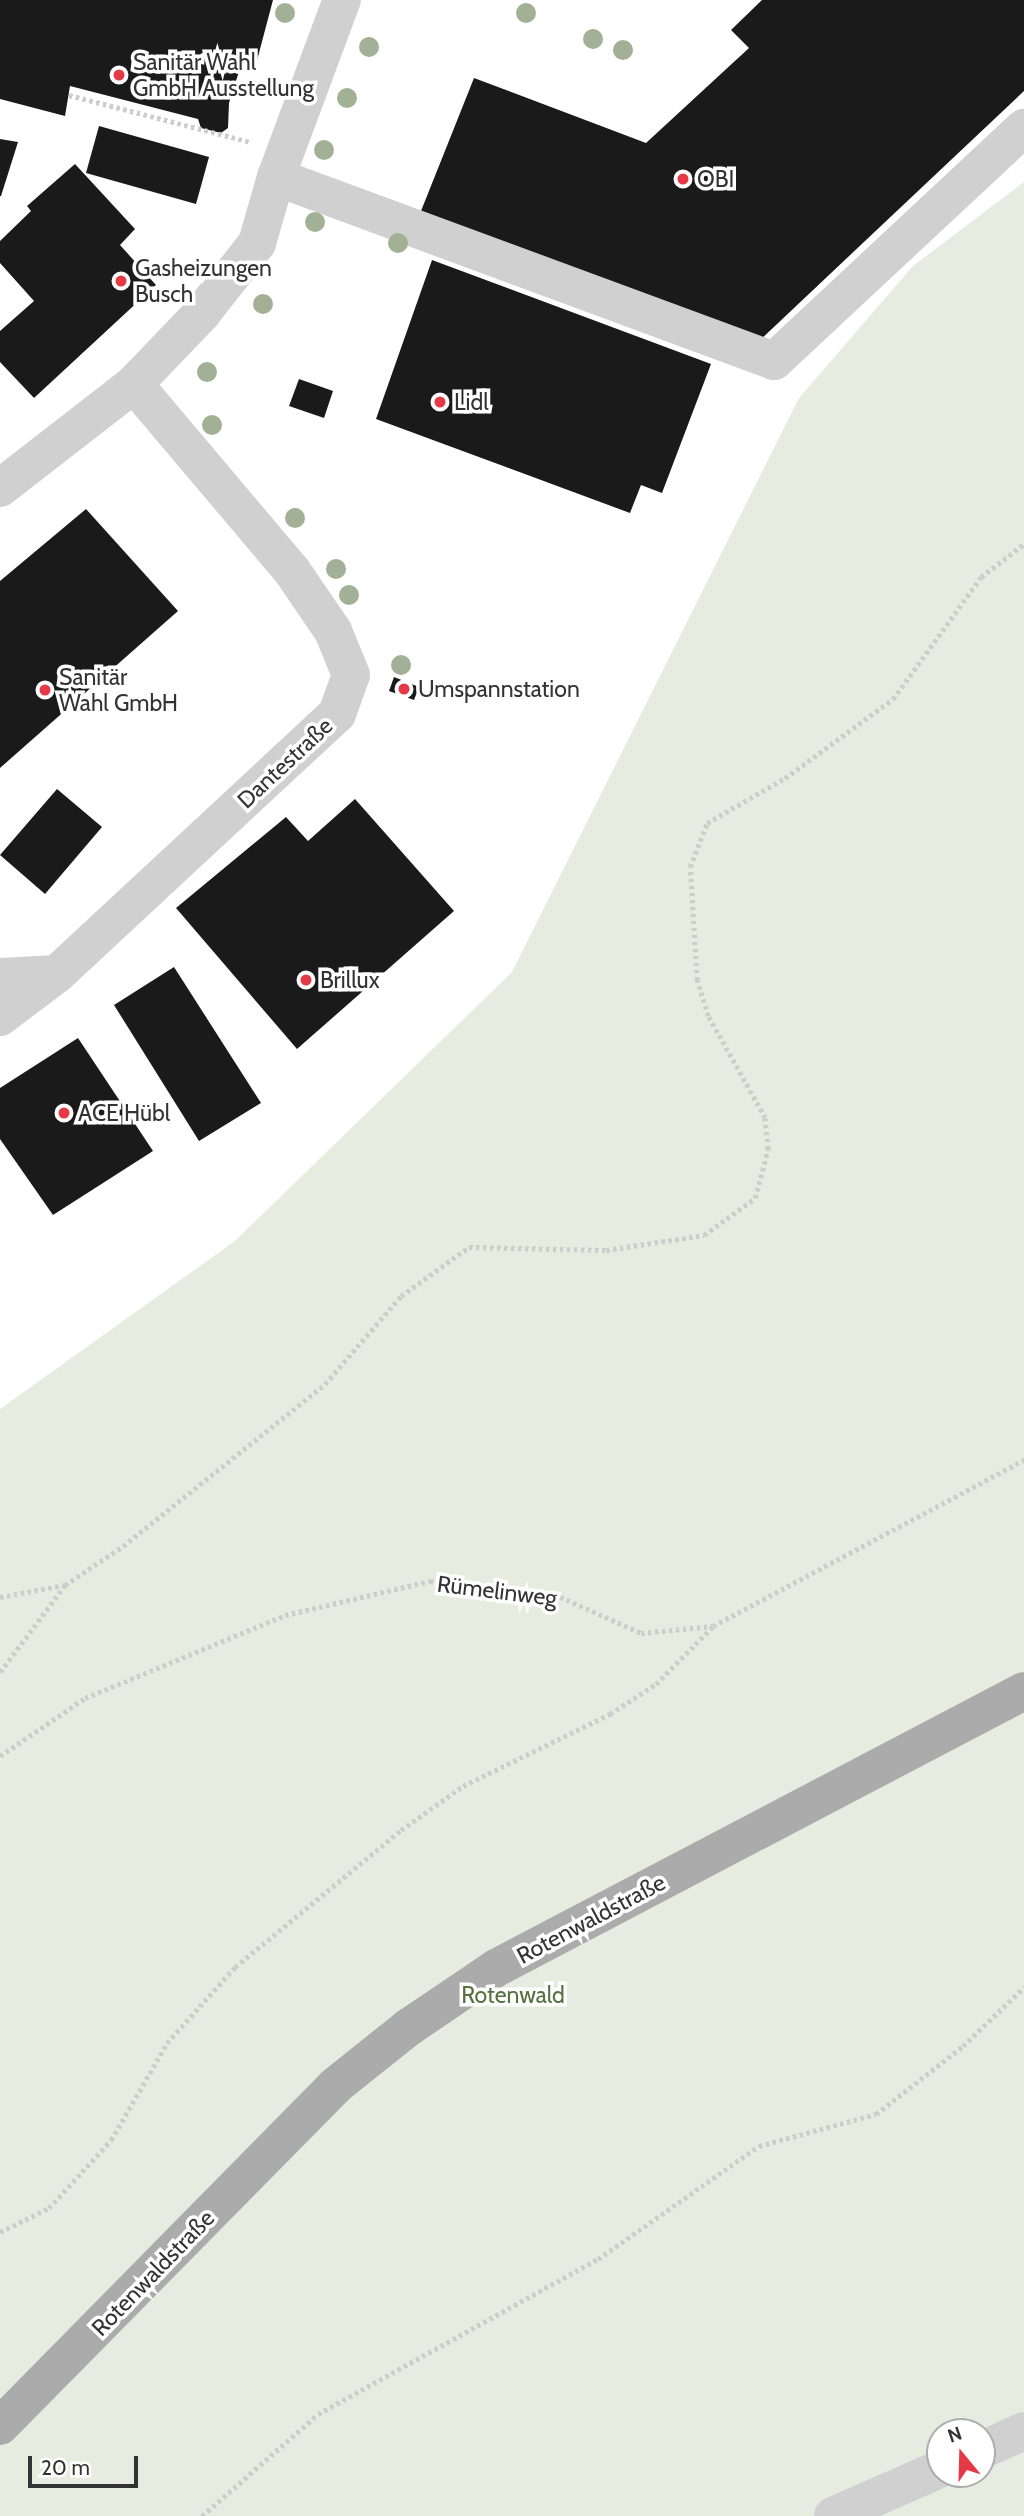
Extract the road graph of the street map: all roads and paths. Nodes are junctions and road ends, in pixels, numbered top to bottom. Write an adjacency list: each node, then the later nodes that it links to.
1 (342, 0): 5 (street)
2 (69, 95): 4 (path)
3 (1024, 128): 5 (street)
4 (245, 141)
5 (276, 177): 6 (street)
6 (134, 384): 7 (street); 9 (street, Dantestraße)
7 (3, 479)
8 (1024, 544): 13 (path)
9 (57, 974): 10 (street); 11 (street, Dantestraße)
10 (0, 977)
11 (0, 1017)
12 (1024, 1460): 15 (path, Rümelinweg)
13 (65, 1585): 14 (path); 16 (path)
14 (0, 1597)
15 (713, 1626): 18 (path, Rümelinweg); 20 (path)
16 (0, 1672)
17 (1024, 1690): 21 (main road, Rotenwaldstraße)
18 (0, 1756)
19 (1024, 1987): 25 (path)
20 (0, 2232)
21 (0, 2426)
22 (1024, 2431): 23 (street)
23 (996, 2444)
24 (926, 2475): 26 (street)
25 (202, 2516)
26 (833, 2516)

